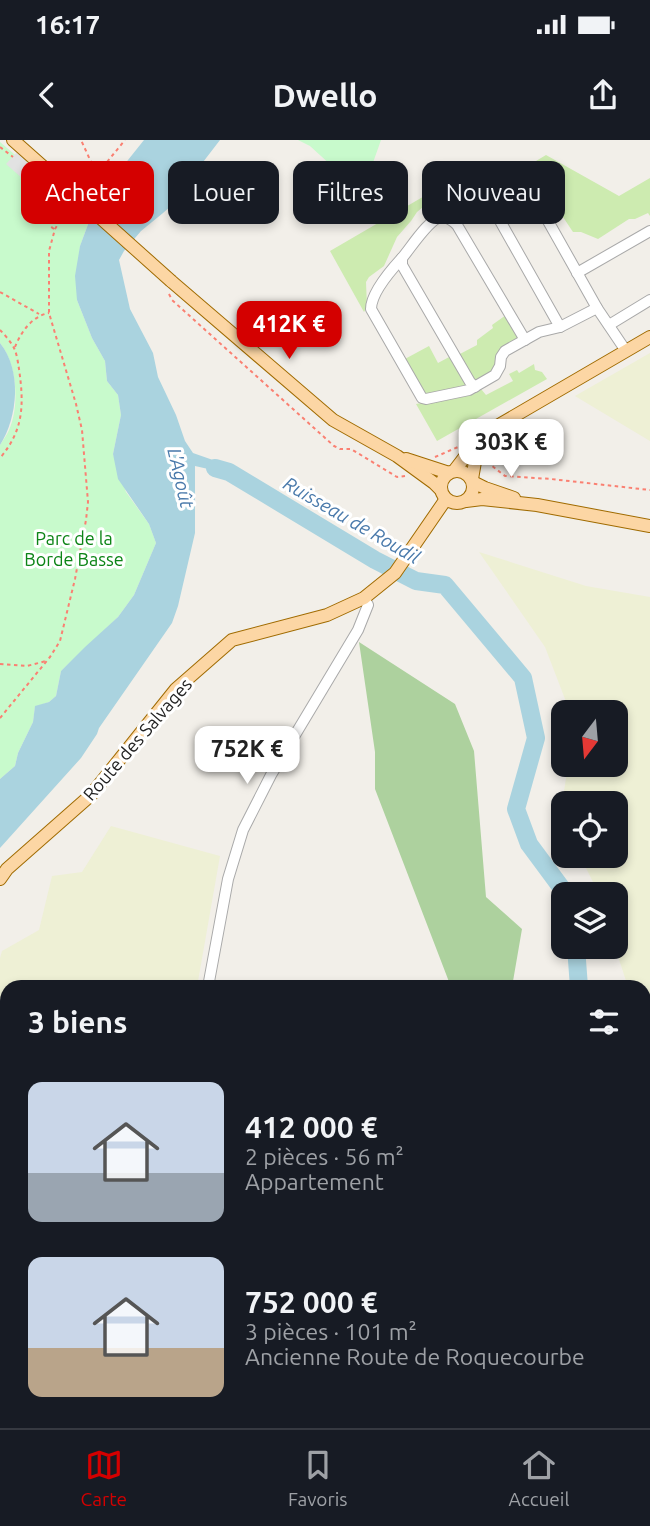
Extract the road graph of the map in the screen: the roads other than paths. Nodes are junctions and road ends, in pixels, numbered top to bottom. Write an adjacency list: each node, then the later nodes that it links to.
1 (13, 140): 18 (main road, bridge)
2 (430, 224): 7 (street)
3 (456, 224): 14 (street)
4 (502, 224): 11 (street)
5 (550, 224): 8 (street)
6 (650, 231): 8 (street)
7 (402, 258): 16 (street); 16 (street)
8 (577, 273): 10 (street)
9 (650, 300): 12 (street)
10 (597, 308): 11 (street); 12 (street)
11 (559, 327): 14 (street)
12 (612, 328): 15 (street)
13 (650, 337): 15 (main road)
14 (525, 340): 16 (street)
15 (626, 351): 17 (main road)
16 (475, 387)
17 (497, 427): 19 (main road); 20 (main road)
18 (397, 456): 19 (main road); 21 (main road)
19 (452, 472): 20 (main road); 21 (main road)
20 (472, 481): 22 (main road); 23 (main road)
21 (444, 494): 22 (main road); 25 (main road, Route des Salvages)
22 (466, 501): 23 (main road)
23 (537, 505): 24 (main road)
24 (650, 526)
25 (364, 598): 26 (main road, Route des Salvages); 27 (street)
26 (0, 879)
27 (209, 980)

